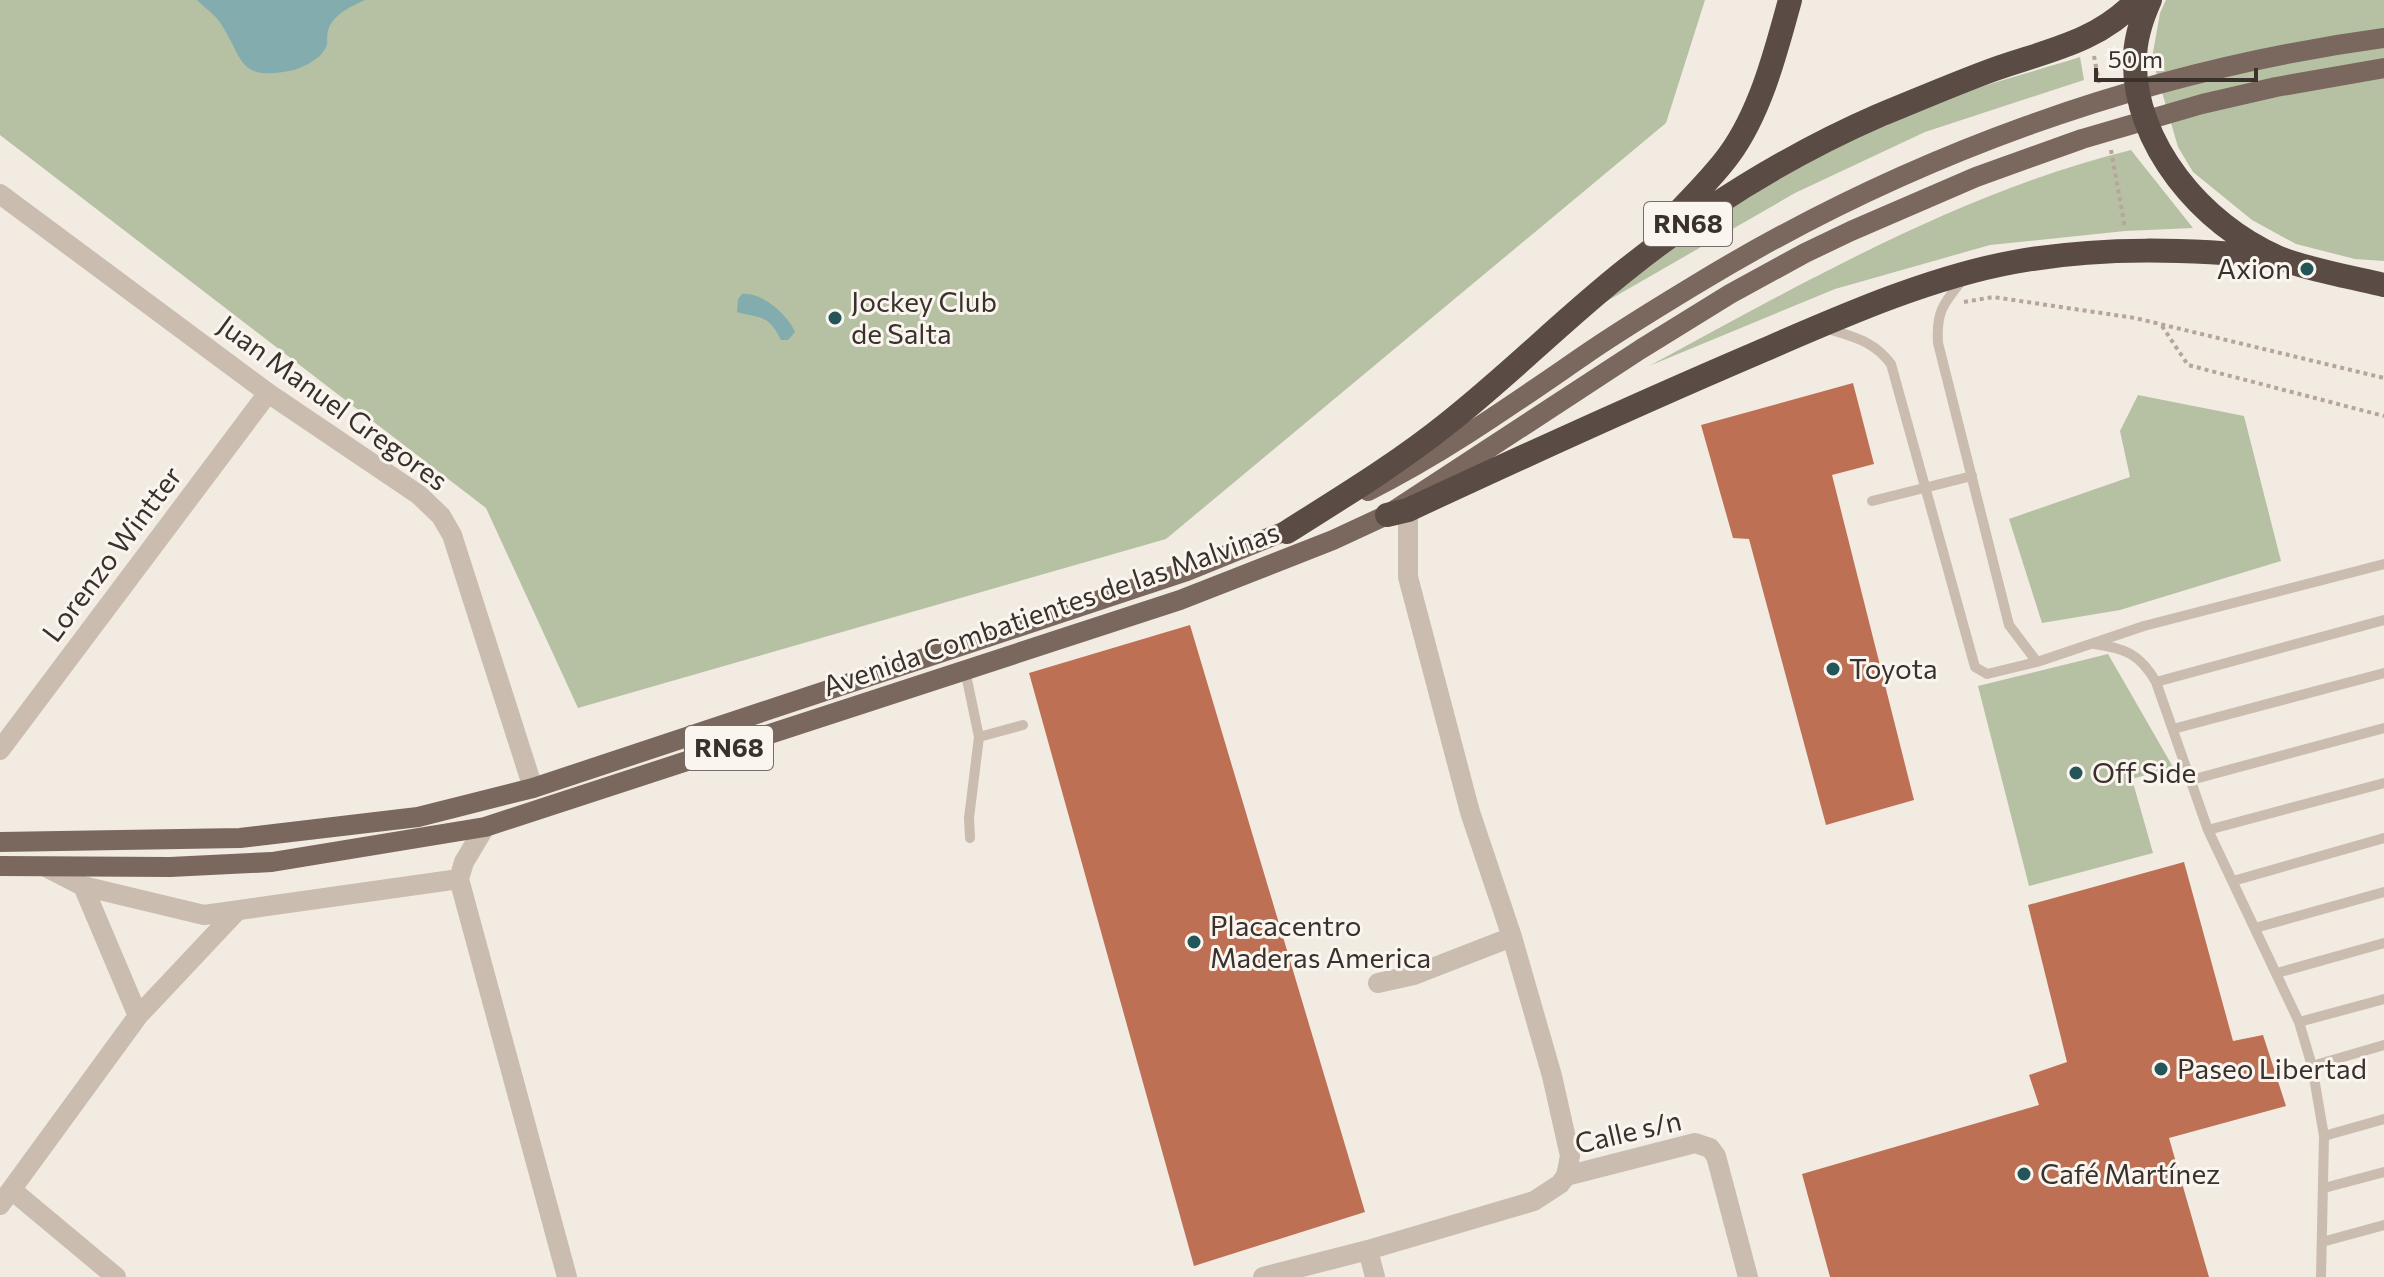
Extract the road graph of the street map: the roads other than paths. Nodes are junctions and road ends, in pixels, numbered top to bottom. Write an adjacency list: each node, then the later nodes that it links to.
1 (1790, 0): 8 (highway)
2 (2137, 0): 8 (highway, RN68)
3 (2150, 0): 7 (highway, RN68)
4 (2384, 38): 17 (main road, Avenida Combatientes de las Malvinas / RN68)
5 (2384, 68): 16 (main road, Avenida Combatientes de las Malvinas / RN68)
6 (0, 194): 12 (street, Juan Manuel Gregores)
7 (2279, 258): 9 (highway, RN68); 10 (highway, RN68)
8 (1625, 270): 17 (highway, RN68)
9 (1968, 273): 11 (highway, RN68); 13 (lane)
10 (2384, 285)
11 (1820, 326): 14 (lane); 16 (highway, RN68)
12 (268, 393): 29 (street, Lorenzo Wintter); 32 (street, Juan Manuel Gregores)
13 (1972, 476): 14 (lane); 21 (lane)
14 (1925, 487): 15 (lane); 21 (lane)
15 (1872, 501)
16 (1398, 512): 22 (main road, Avenida Combatientes de las Malvinas / RN68); 46 (street)
17 (1287, 532): 32 (main road, Avenida Combatientes de las Malvinas / RN68)
18 (2384, 564): 20 (lane)
19 (2384, 620): 24 (lane)
20 (2088, 643): 21 (lane); 24 (lane)
21 (2037, 662)
22 (965, 670): 28 (lane); 33 (main road, Avenida Combatientes de las Malvinas / RN68)
23 (2384, 673): 27 (lane)
24 (2156, 682): 27 (lane)
25 (1023, 725): 28 (lane)
26 (2384, 728): 30 (lane)
27 (2173, 729): 30 (lane)
28 (979, 737): 35 (lane)
29 (0, 750)
30 (2191, 780): 34 (lane)
31 (2384, 783): 34 (lane)
32 (533, 788): 37 (main road, Avenida Combatientes de las Malvinas / RN68)
33 (485, 827): 39 (main road, Avenida Combatientes de las Malvinas / RN68); 40 (street)
34 (2208, 830): 41 (lane)
35 (970, 838)
36 (2384, 838): 41 (lane)
37 (2, 842)
38 (0, 866): 39 (main road, Avenida Combatientes de las Malvinas / RN68)
39 (46, 867): 42 (street)
40 (459, 879): 44 (street); 65 (street)
41 (2233, 881): 45 (lane)
42 (83, 886): 44 (street); 51 (street)
43 (2384, 892): 45 (lane)
44 (235, 913): 51 (street)
45 (2255, 928): 48 (lane)
46 (1512, 937): 49 (street); 58 (street)
47 (2384, 943): 48 (lane)
48 (2277, 973): 52 (lane)
49 (1378, 983)
50 (2384, 999): 52 (lane)
51 (138, 1016): 60 (street)
52 (2299, 1022): 54 (lane)
53 (2384, 1045): 54 (lane)
54 (2312, 1066): 56 (lane)
55 (2384, 1119): 56 (lane)
56 (2324, 1136): 59 (lane)
57 (2384, 1172): 59 (lane)
58 (1566, 1176): 63 (street); 68 (street, Calle s/n)
59 (2324, 1188): 62 (lane)
60 (6, 1198): 64 (street)
61 (2384, 1225): 62 (lane)
62 (2322, 1242): 69 (lane)
63 (1368, 1250): 66 (street); 67 (street)
64 (116, 1277)
65 (567, 1277)
66 (1263, 1277)
67 (1375, 1277)
68 (1748, 1277)
69 (2321, 1277)

